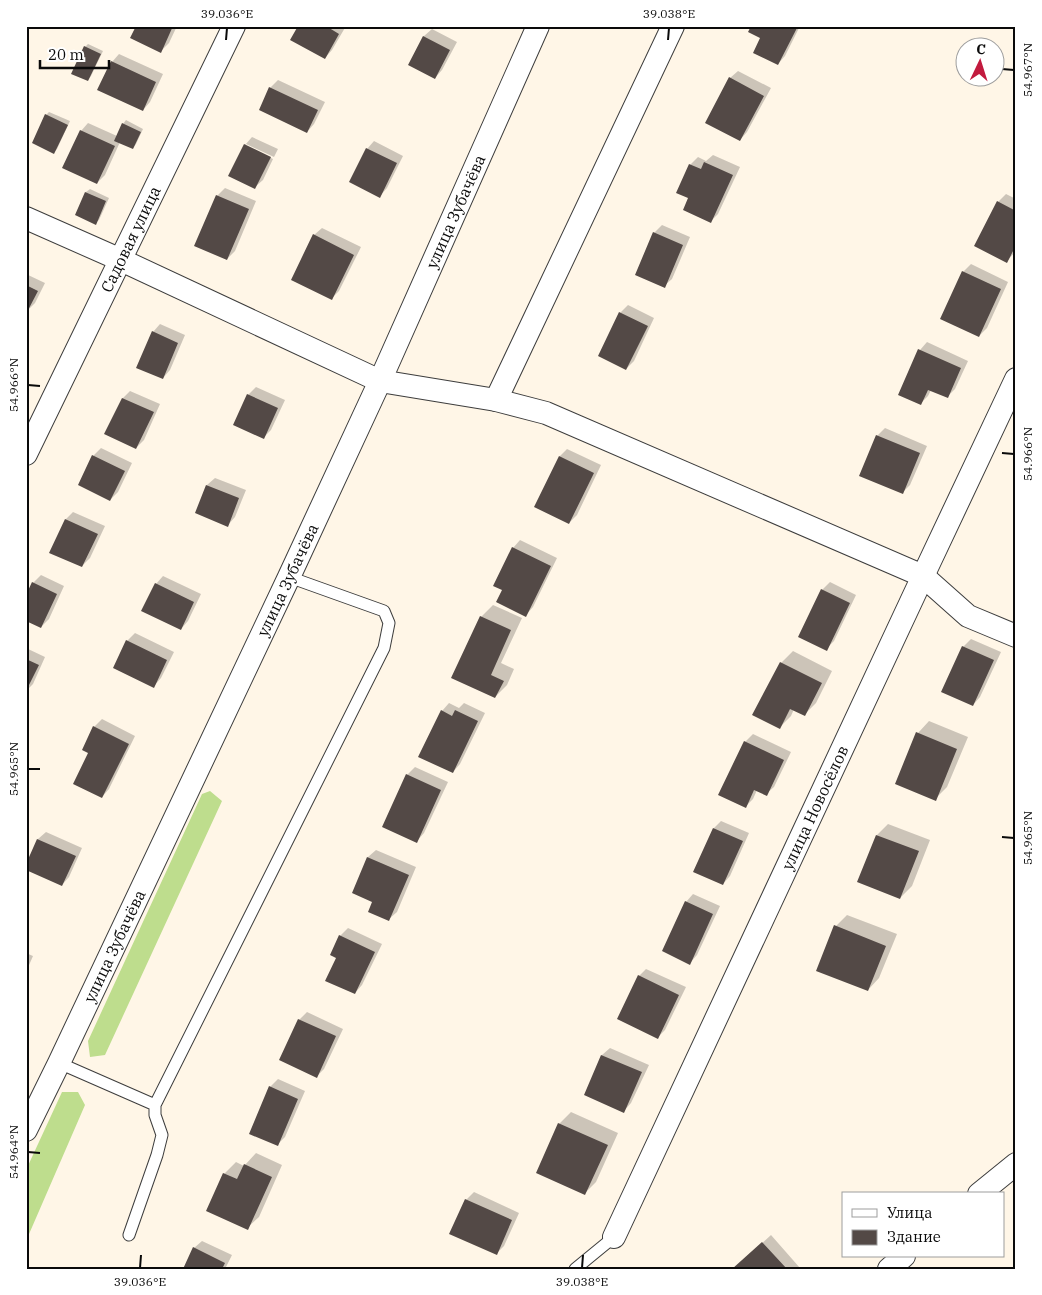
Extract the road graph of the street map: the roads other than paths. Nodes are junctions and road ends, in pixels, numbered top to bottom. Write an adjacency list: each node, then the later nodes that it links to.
1 (234, 26): 5 (street, Садовая улица)
2 (538, 26): 7 (street, улица Зубачёва)
3 (673, 26): 8 (street)
4 (26, 218): 5 (street)
5 (121, 260): 7 (street); 9 (street, Садовая улица)
6 (1016, 379): 10 (street, улица Новосёлов)
7 (380, 381): 8 (street); 11 (street, улица Зубачёва)
8 (496, 400): 10 (street)
9 (26, 454)
10 (922, 576): 12 (street); 19 (street, улица Новосёлов)
11 (289, 577): 13 (street, улица Зубачёва); 14 (lane)
12 (1016, 636)
13 (59, 1063): 14 (lane); 15 (street, улица Зубачёва)
14 (155, 1105): 18 (lane)
15 (26, 1130)
16 (1016, 1164): 17 (street)
17 (981, 1192)
18 (129, 1234)
19 (614, 1237): 21 (lane)
20 (902, 1258): 22 (street)
21 (575, 1269)
22 (889, 1269)

